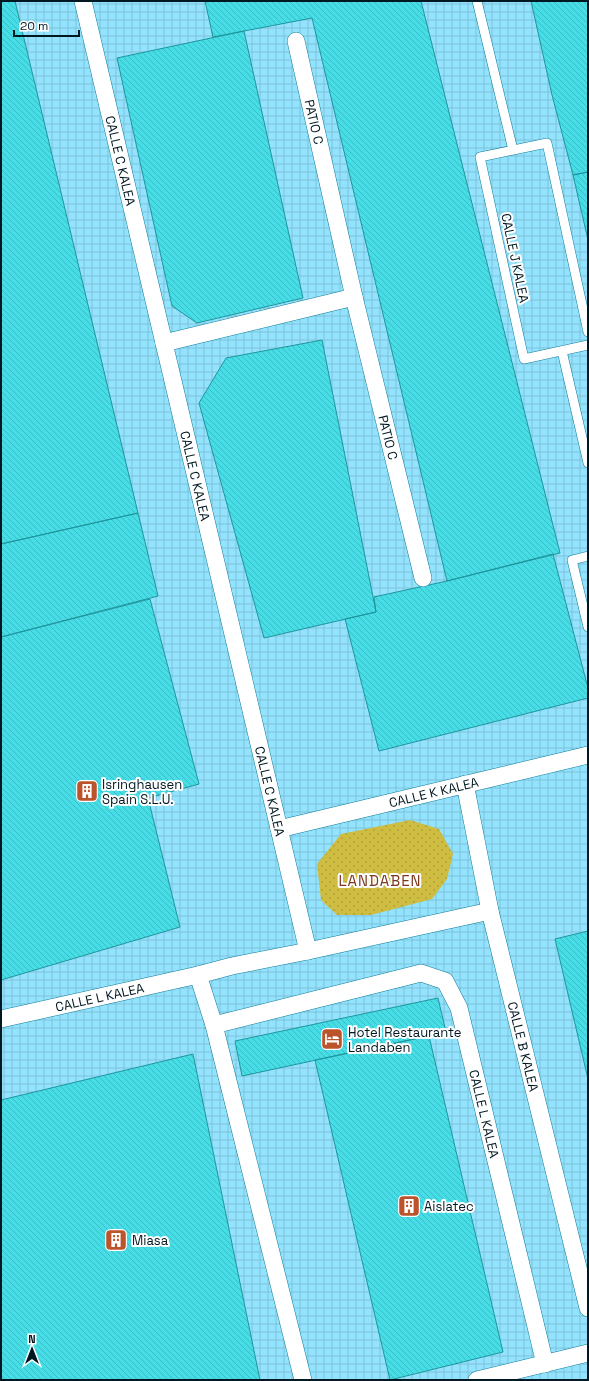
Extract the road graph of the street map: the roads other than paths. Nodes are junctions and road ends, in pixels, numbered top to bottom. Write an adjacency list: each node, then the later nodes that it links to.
1 (84, 1): 7 (street, CALLE C KALEA)
2 (477, 1): 4 (lane)
3 (296, 42): 5 (street, PATIO C)
4 (513, 150): 6 (lane, CALLE J KALEA); 9 (lane, CALLE J KALEA)
5 (354, 297): 7 (street); 12 (street, PATIO C)
6 (588, 332)
7 (164, 343): 16 (street, CALLE C KALEA)
8 (588, 345): 9 (lane, CALLE J KALEA)
9 (562, 351): 10 (lane)
10 (588, 463)
11 (588, 556): 13 (lane)
12 (423, 578)
13 (588, 627)
14 (588, 755): 15 (street, CALLE K KALEA)
15 (465, 784): 16 (street, CALLE K KALEA); 17 (street, CALLE B KALEA)
16 (279, 829): 18 (street, CALLE C KALEA)
17 (490, 911): 18 (street, CALLE L KALEA); 22 (street, CALLE B KALEA)
18 (308, 951): 19 (street, CALLE L KALEA)
19 (198, 975): 20 (street, CALLE L KALEA); 21 (street)
20 (1, 1019)
21 (214, 1025): 24 (street, CALLE L KALEA); 25 (street)
22 (588, 1308)
23 (588, 1353): 24 (street)
24 (545, 1364): 26 (street)
25 (303, 1380)
26 (477, 1380)

